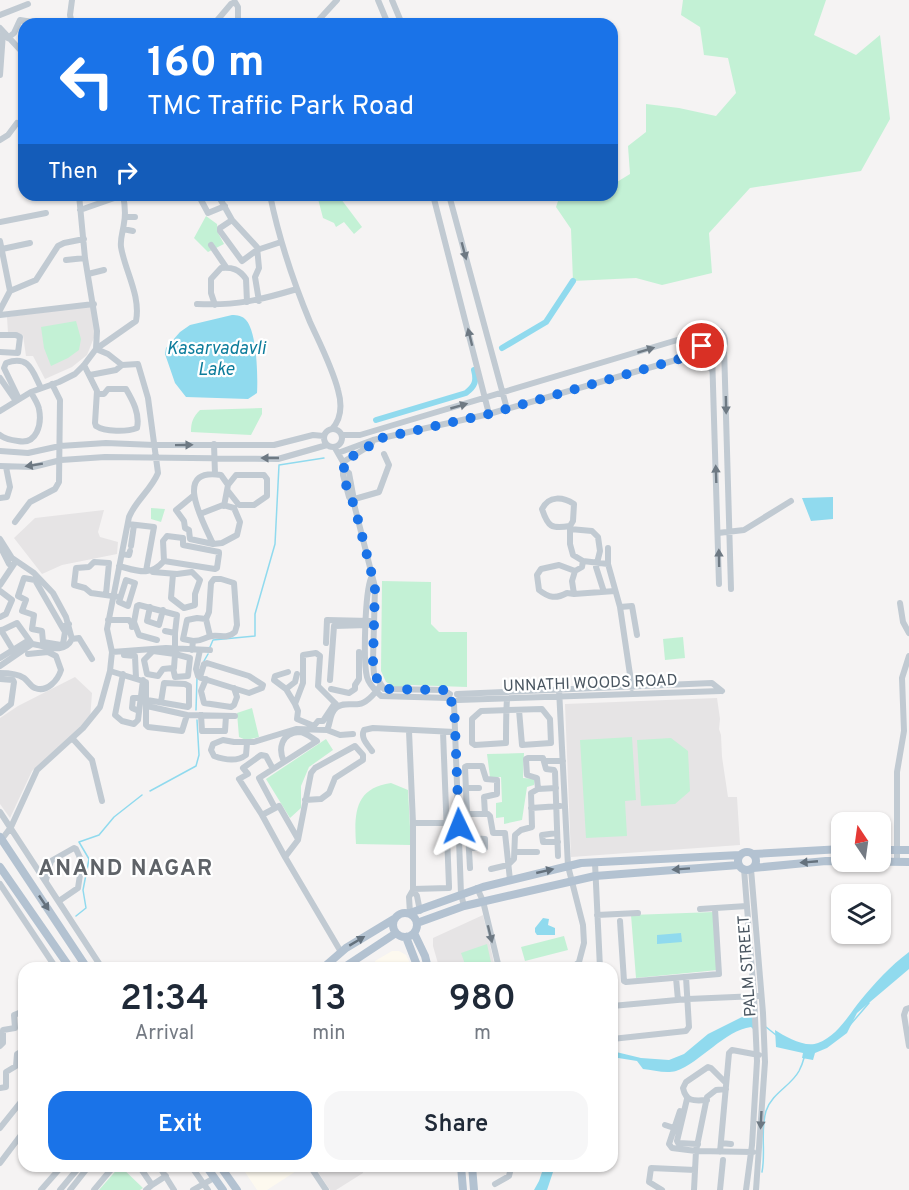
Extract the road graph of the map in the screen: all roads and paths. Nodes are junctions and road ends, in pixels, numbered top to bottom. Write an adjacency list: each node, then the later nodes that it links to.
1 (72, 0): 7 (street)
2 (337, 0): 10 (street)
3 (378, 0): 11 (street)
4 (392, 0): 12 (street)
5 (28, 4): 6 (street)
6 (0, 15)
7 (71, 18)
8 (219, 18): 9 (street)
9 (238, 18)
10 (320, 18)
11 (386, 18)
12 (400, 18)
13 (18, 24): 14 (street)
14 (4, 33): 15 (street); 16 (street)
15 (18, 48)
16 (0, 75)
17 (17, 123): 18 (street)
18 (0, 140)
19 (79, 201): 28 (street)
20 (106, 201): 28 (street)
21 (124, 201): 30 (street)
22 (202, 201): 27 (street)
23 (222, 201): 27 (street)
24 (271, 201): 38 (street)
25 (435, 201): 73 (street, one-way to 25)
26 (451, 201): 71 (street, one-way to 71)
27 (225, 206): 32 (street)
28 (80, 210): 36 (street)
29 (46, 213): 33 (street)
30 (125, 217): 31 (street); 34 (street)
31 (135, 217)
32 (232, 219): 42 (street); 42 (street)
33 (0, 222)
34 (123, 229): 35 (street); 59 (street)
35 (133, 231)
36 (84, 239): 43 (street); 49 (street)
37 (0, 241): 41 (street)
38 (281, 242): 42 (street); 48 (street)
39 (30, 243): 41 (street)
40 (211, 245): 45 (street)
41 (2, 249): 49 (street)
42 (257, 250): 50 (street)
43 (85, 258): 44 (street); 47 (street)
44 (66, 260)
45 (226, 267): 51 (street); 54 (street)
46 (104, 270): 47 (street)
47 (88, 274): 52 (street)
48 (297, 289): 50 (street); 79 (street)
49 (10, 291): 55 (street)
50 (259, 301): 51 (street)
51 (247, 302): 54 (street)
52 (94, 304): 55 (street); 59 (street)
53 (198, 304): 54 (street)
54 (215, 305)
55 (0, 313)
56 (704, 332): 58 (street); 61 (street); 71 (street, one-way to 56)
57 (0, 336): 60 (street)
58 (724, 347): 61 (street); 115 (street, one-way to 115)
59 (96, 349): 63 (street); 64 (street)
60 (0, 352)
61 (710, 352): 62 (street); 65 (street)
62 (693, 355): 65 (street); 75 (street)
63 (84, 365): 66 (street); 68 (street)
64 (122, 365): 66 (street); 91 (street)
65 (713, 371): 116 (street, one-way to 65)
66 (90, 375): 72 (street)
67 (0, 378): 74 (street)
68 (52, 384): 69 (street); 93 (street)
69 (41, 388): 70 (street); 74 (street)
70 (31, 392): 74 (street); 86 (street)
71 (503, 393): 73 (street); 75 (street)
72 (97, 394): 78 (street); 80 (street)
73 (485, 398): 77 (street); 83 (street, one-way to 73)
74 (17, 400): 76 (street)
75 (507, 409): 77 (street)
76 (0, 411)
77 (489, 414): 85 (street)
78 (102, 429): 80 (street); 87 (street)
79 (332, 429): 82 (street); 84 (street)
80 (126, 430): 88 (street)
81 (0, 435): 86 (street)
82 (342, 435): 83 (street); 94 (street)
83 (360, 435): 90 (street)
84 (324, 436): 89 (street); 92 (street)
85 (374, 440): 90 (street); 102 (street); 107 (street)
86 (28, 441): 96 (street)
87 (104, 443): 88 (street); 93 (street); 98 (street)
88 (125, 444): 91 (street)
89 (214, 444): 91 (street, one-way to 89); 99 (street)
90 (361, 444): 94 (street)
91 (154, 445): 97 (street)
92 (327, 445): 94 (street); 99 (street, one-way to 99)
93 (60, 446): 96 (street); 100 (street)
94 (337, 450): 102 (street)
95 (0, 451): 96 (street)
96 (28, 453)
97 (156, 456): 98 (street); 99 (street); 113 (street)
98 (105, 457): 100 (street)
99 (214, 457): 103 (street)
100 (61, 460): 101 (street, one-way to 101); 112 (street)
101 (3, 466): 106 (street)
102 (344, 466): 107 (street)
103 (215, 474): 104 (street); 105 (street)
104 (228, 488): 109 (street); 110 (street); 110 (street)
105 (193, 496): 111 (street); 118 (street)
106 (0, 498)
107 (353, 501): 149 (street)
108 (791, 501): 115 (street)
109 (224, 506): 110 (street); 111 (street)
110 (238, 507): 118 (street)
111 (200, 514): 118 (street)
112 (15, 522)
113 (131, 524): 121 (street); 121 (street); 129 (street)
114 (570, 527): 114 (street); 124 (street); 125 (street)
115 (729, 531): 116 (street); 135 (street)
116 (718, 533): 133 (street, one-way to 116)
117 (0, 539): 122 (street)
118 (213, 544)
119 (0, 546): 122 (street)
120 (608, 548): 126 (street)
121 (128, 553): 127 (street)
122 (12, 561): 130 (street); 134 (street); 150 (street)
123 (164, 561): 123 (street); 129 (street)
124 (583, 561): 125 (street); 128 (street)
125 (597, 562): 126 (street); 138 (street)
126 (608, 564): 137 (street)
127 (119, 566): 129 (street); 132 (street)
128 (574, 571): 140 (street); 140 (street)
129 (148, 572): 131 (street)
130 (0, 574)
131 (173, 574): 131 (street)
132 (120, 583): 141 (street); 141 (street)
133 (719, 584)
134 (0, 585)
135 (731, 589)
136 (0, 591): 146 (street)
137 (615, 591): 138 (street); 144 (street)
138 (604, 592): 140 (street)
139 (106, 594): 139 (street); 141 (street)
140 (574, 594)
141 (117, 596): 148 (street)
142 (900, 603): 155 (street)
143 (150, 607): 145 (street); 145 (street); 159 (street)
144 (620, 608): 156 (street); 190 (street)
145 (163, 610): 154 (street)
146 (0, 617)
147 (206, 619): 157 (street); 157 (street); 160 (street)
148 (108, 620): 151 (street); 167 (street)
149 (370, 623): 162 (street); 181 (street); 183 (street); 188 (street)
150 (66, 626): 150 (street); 158 (street)
151 (132, 628)
152 (0, 631): 161 (street); 163 (street)
153 (165, 631): 154 (street)
154 (175, 633): 166 (street)
155 (909, 633)
156 (637, 635)
157 (210, 636): 160 (street)
158 (72, 639): 161 (street); 173 (street)
159 (157, 640)
160 (193, 641): 164 (street)
161 (30, 642): 163 (street); 174 (street)
162 (326, 643)
163 (13, 650): 172 (street)
164 (196, 650): 165 (street); 166 (street); 184 (street)
165 (210, 650)
166 (175, 651): 169 (street); 175 (street); 175 (street); 175 (street)
167 (112, 652): 169 (street); 176 (street)
168 (359, 652): 187 (street)
169 (128, 653): 186 (street)
170 (28, 654): 178 (street)
171 (909, 656): 253 (street)
172 (0, 658)
173 (93, 659)
174 (0, 665)
175 (174, 668)
176 (110, 671): 179 (street); 218 (street)
177 (288, 672): 191 (street)
178 (0, 673)
179 (123, 674): 186 (street); 201 (street)
180 (297, 674): 191 (street)
181 (367, 676): 183 (street); 187 (street); 196 (street)
182 (250, 677): 184 (street); 195 (street); 195 (street)
183 (376, 677): 196 (street)
184 (203, 678): 192 (street); 192 (street)
185 (0, 679): 207 (street)
186 (139, 679): 201 (street)
187 (359, 679): 193 (street)
188 (330, 680)
189 (302, 685): 191 (street); 203 (street); 204 (street)
190 (631, 686): 194 (street, UNNATHI WOODS ROAD); 197 (street); 197 (street, UNNATHI WOODS ROAD)
191 (289, 687): 203 (street)
192 (234, 688): 195 (street)
193 (331, 689)
194 (559, 689): 198 (street); 199 (street, UNNATHI WOODS ROAD)
195 (244, 691)
196 (381, 691): 199 (street); 204 (street)
197 (635, 694): 198 (street, UNNATHI WOODS ROAD)
198 (560, 697): 200 (street, UNNATHI WOODS ROAD); 221 (street)
199 (453, 698): 200 (street, UNNATHI WOODS ROAD); 216 (street)
200 (507, 699): 205 (street)
201 (145, 701): 202 (street); 209 (street); 209 (street)
202 (160, 702): 202 (street)
203 (295, 704): 208 (street)
204 (337, 704): 208 (street)
205 (506, 710): 205 (street); 206 (street)
206 (519, 710): 220 (street); 220 (street)
207 (0, 713)
208 (329, 714): 213 (street)
209 (188, 715): 210 (street)
210 (201, 715): 211 (street); 211 (street)
211 (226, 716): 212 (street)
212 (235, 716)
213 (327, 730): 217 (street); 219 (street)
214 (409, 731): 215 (street); 222 (street); 241 (street)
215 (443, 732): 216 (street); 242 (street)
216 (455, 732): 243 (street)
217 (353, 734)
218 (72, 738): 232 (street); 244 (street)
219 (248, 743): 219 (street)
220 (551, 743): 221 (street)
221 (562, 743): 223 (street)
222 (372, 751)
223 (563, 760): 224 (street); 234 (street)
224 (544, 761): 229 (street); 230 (street)
225 (284, 762): 225 (street); 226 (street)
226 (273, 769): 235 (street); 240 (street)
227 (466, 788): 228 (street); 238 (street); 239 (street)
228 (479, 788)
229 (556, 788): 230 (street); 233 (street)
230 (538, 789): 236 (street)
231 (305, 800): 231 (street); 248 (street)
232 (102, 801)
233 (556, 806): 234 (street); 236 (street); 245 (street)
234 (565, 806): 265 (street)
235 (275, 808): 240 (street); 248 (street)
236 (531, 808): 255 (street)
237 (0, 812): 244 (street)
238 (467, 814): 239 (street); 247 (street)
239 (485, 814): 264 (street)
240 (262, 815): 259 (street)
241 (413, 823): 242 (street); 276 (street)
242 (447, 823): 243 (street); 276 (street)
243 (459, 826): 278 (street)
244 (11, 828): 246 (street); 271 (street)
245 (557, 833): 249 (street); 249 (street)
246 (1, 838): 297 (main road, one-way to 297)
247 (468, 838): 250 (street); 250 (street)
248 (298, 840): 259 (street)
249 (558, 842): 260 (street)
250 (469, 848): 267 (street)
251 (831, 850): 258 (main road)
252 (891, 850): 253 (main road)
253 (897, 850): 254 (main road); 261 (street)
254 (909, 850)
255 (514, 852): 256 (street); 264 (street)
256 (537, 852)
257 (740, 855): 258 (main road); 263 (main road); 268 (main road)
258 (753, 855): 268 (main road)
259 (285, 856): 294 (street)
260 (558, 856)
261 (897, 862): 262 (main road); 268 (main road, one-way to 268)
262 (909, 862)
263 (595, 863): 265 (main road); 270 (street)
264 (508, 865): 269 (street); 272 (street)
265 (568, 866): 272 (main road, one-way to 265); 273 (street)
266 (0, 867): 296 (main road)
267 (470, 868)
268 (747, 868): 270 (main road, one-way to 270); 282 (street); 308 (street, PALM STREET)
269 (491, 869)
270 (595, 876): 273 (main road); 288 (street)
271 (46, 880): 279 (street); 279 (street)
272 (510, 880): 275 (main road)
273 (571, 880): 280 (main road); 304 (street)
274 (0, 884): 277 (street); 295 (street)
275 (477, 888): 278 (main road); 280 (street)
276 (413, 890): 285 (street); 286 (street)
277 (0, 892)
278 (461, 894): 281 (street); 285 (main road)
279 (59, 901): 298 (street)
280 (483, 901): 281 (main road); 303 (street, one-way to 303)
281 (464, 906): 291 (main road)
282 (747, 906): 284 (street); 308 (street)
283 (700, 909): 284 (street)
284 (715, 909): 306 (street)
285 (420, 910): 286 (main road)
286 (410, 913): 289 (main road); 291 (main road)
287 (638, 913): 288 (street)
288 (597, 915): 305 (street)
289 (394, 919): 292 (main road); 294 (main road, one-way to 289)
290 (620, 921): 307 (street)
291 (417, 923): 293 (main road)
292 (396, 933): 293 (main road); 300 (main road)
293 (410, 935): 301 (main road); 302 (main road)
294 (341, 952): 299 (main road)
295 (52, 962)
296 (66, 962)
297 (83, 962)
298 (98, 962)
299 (329, 962)
300 (356, 962)
301 (417, 962)
302 (426, 962)
303 (498, 962)
304 (579, 962)
305 (600, 962)
306 (686, 977): 307 (street); 309 (street)
307 (676, 978): 310 (street)
308 (758, 996): 309 (street); 318 (street); 319 (street, PALM STREET)
309 (688, 999): 310 (street); 314 (street)
310 (678, 1000): 311 (street)
311 (618, 1005)
312 (909, 1008): 316 (street)
313 (18, 1013): 315 (street)
314 (618, 1038)
315 (0, 1046)
316 (909, 1046)
317 (18, 1052): 321 (street)
318 (756, 1053): 319 (street); 320 (street); 335 (street)
319 (765, 1059): 336 (street, PALM STREET, one-way to 336)
320 (726, 1086): 322 (street); 323 (street); 330 (street)
321 (0, 1088)
322 (687, 1099): 323 (street); 332 (street)
323 (707, 1100): 332 (street)
324 (18, 1106): 327 (street)
325 (680, 1111): 328 (street)
326 (664, 1125): 328 (street)
327 (0, 1128)
328 (674, 1128): 332 (street)
329 (18, 1137): 333 (street)
330 (721, 1143): 331 (street); 334 (street)
331 (731, 1144)
332 (697, 1147): 334 (street); 339 (street)
333 (3, 1152): 338 (street)
334 (720, 1152): 335 (street)
335 (751, 1152): 336 (street); 373 (street)
336 (759, 1154): 374 (street, PALM STREET)
337 (723, 1160): 372 (street)
338 (0, 1163)
339 (695, 1170): 370 (street); 371 (street)
340 (56, 1172): 358 (street)
341 (75, 1172): 359 (street)
342 (84, 1172): 360 (street)
343 (109, 1172): 361 (street)
344 (143, 1172): 356 (street)
345 (163, 1172): 353 (street)
346 (195, 1172): 357 (street)
347 (210, 1172): 354 (main road)
348 (224, 1172): 366 (main road)
349 (314, 1172): 367 (street)
350 (462, 1172): 368 (main road)
351 (472, 1172): 369 (main road)
352 (510, 1172): 355 (street)
353 (166, 1176): 356 (street); 363 (street)
354 (214, 1178): 357 (street); 365 (main road)
355 (495, 1184)
356 (152, 1185): 362 (street)
357 (206, 1187): 364 (street)
358 (40, 1190)
359 (60, 1190)
360 (70, 1190)
361 (94, 1190)
362 (146, 1190)
363 (174, 1190)
364 (193, 1190)
365 (223, 1190)
366 (237, 1190)
367 (326, 1190)
368 (463, 1190)
369 (474, 1190)
370 (662, 1190)
371 (694, 1190)
372 (720, 1190)
373 (746, 1190)
374 (756, 1190)

